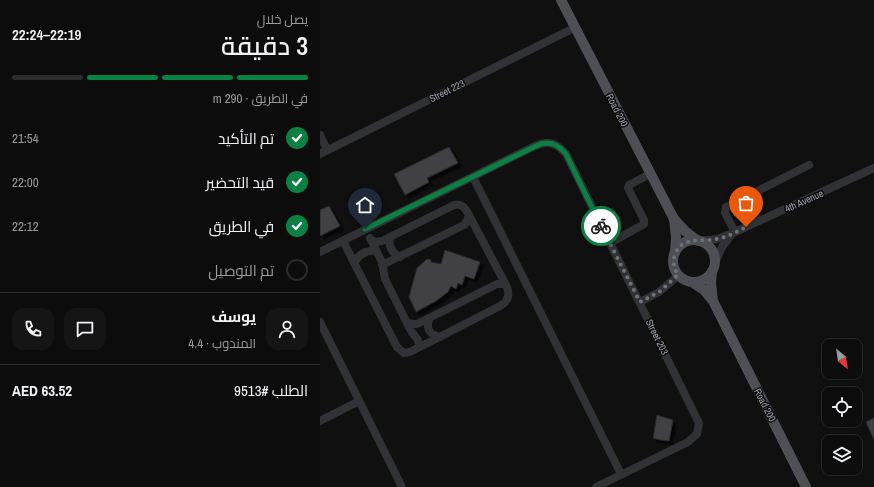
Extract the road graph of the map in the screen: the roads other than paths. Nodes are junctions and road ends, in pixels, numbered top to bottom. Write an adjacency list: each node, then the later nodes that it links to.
1 (560, 0): 2 (main road, Road 200)
2 (574, 28): 4 (street, Street 223); 7 (main road, Road 200)
3 (320, 135): 4 (street)
4 (324, 152)
5 (809, 165): 12 (street)
6 (874, 168): 12 (street, 4th Avenue)
7 (650, 174): 10 (main road, Road 200); 17 (street)
8 (473, 176): 11 (street); 17 (street, Street 203); 37 (street)
9 (469, 215): 13 (street); 21 (street); 27 (street)
10 (674, 219): 16 (main road, Road 200); 20 (main road, Road 200)
11 (365, 229): 14 (street); 15 (street)
12 (734, 233): 16 (street, 4th Avenue); 24 (street, 4th Avenue)
13 (390, 237): 14 (street); 21 (street)
14 (371, 240): 18 (street)
15 (343, 241): 19 (street); 22 (street)
16 (699, 241): 20 (main road); 24 (main road)
17 (610, 243): 29 (street, Street 203)
18 (376, 251): 22 (street); 23 (street)
19 (320, 252)
20 (674, 255): 25 (main road)
21 (400, 257): 23 (street)
22 (354, 263): 34 (street)
23 (382, 265): 32 (street)
24 (713, 267): 26 (main road); 28 (main road, Road 200)
25 (678, 275): 26 (main road); 29 (street)
26 (692, 282): 28 (main road, Road 200)
27 (505, 284): 30 (street); 33 (street)
28 (713, 301): 40 (main road, Road 200)
29 (640, 302): 37 (street, Street 203)
30 (430, 318): 32 (street); 33 (street)
31 (320, 322): 35 (street)
32 (407, 322): 34 (street)
33 (440, 337): 34 (street)
34 (420, 347)
35 (359, 401): 36 (street); 38 (street)
36 (320, 421)
37 (621, 474): 39 (street, Street 203)
38 (402, 487)
39 (596, 487)
40 (806, 487)

